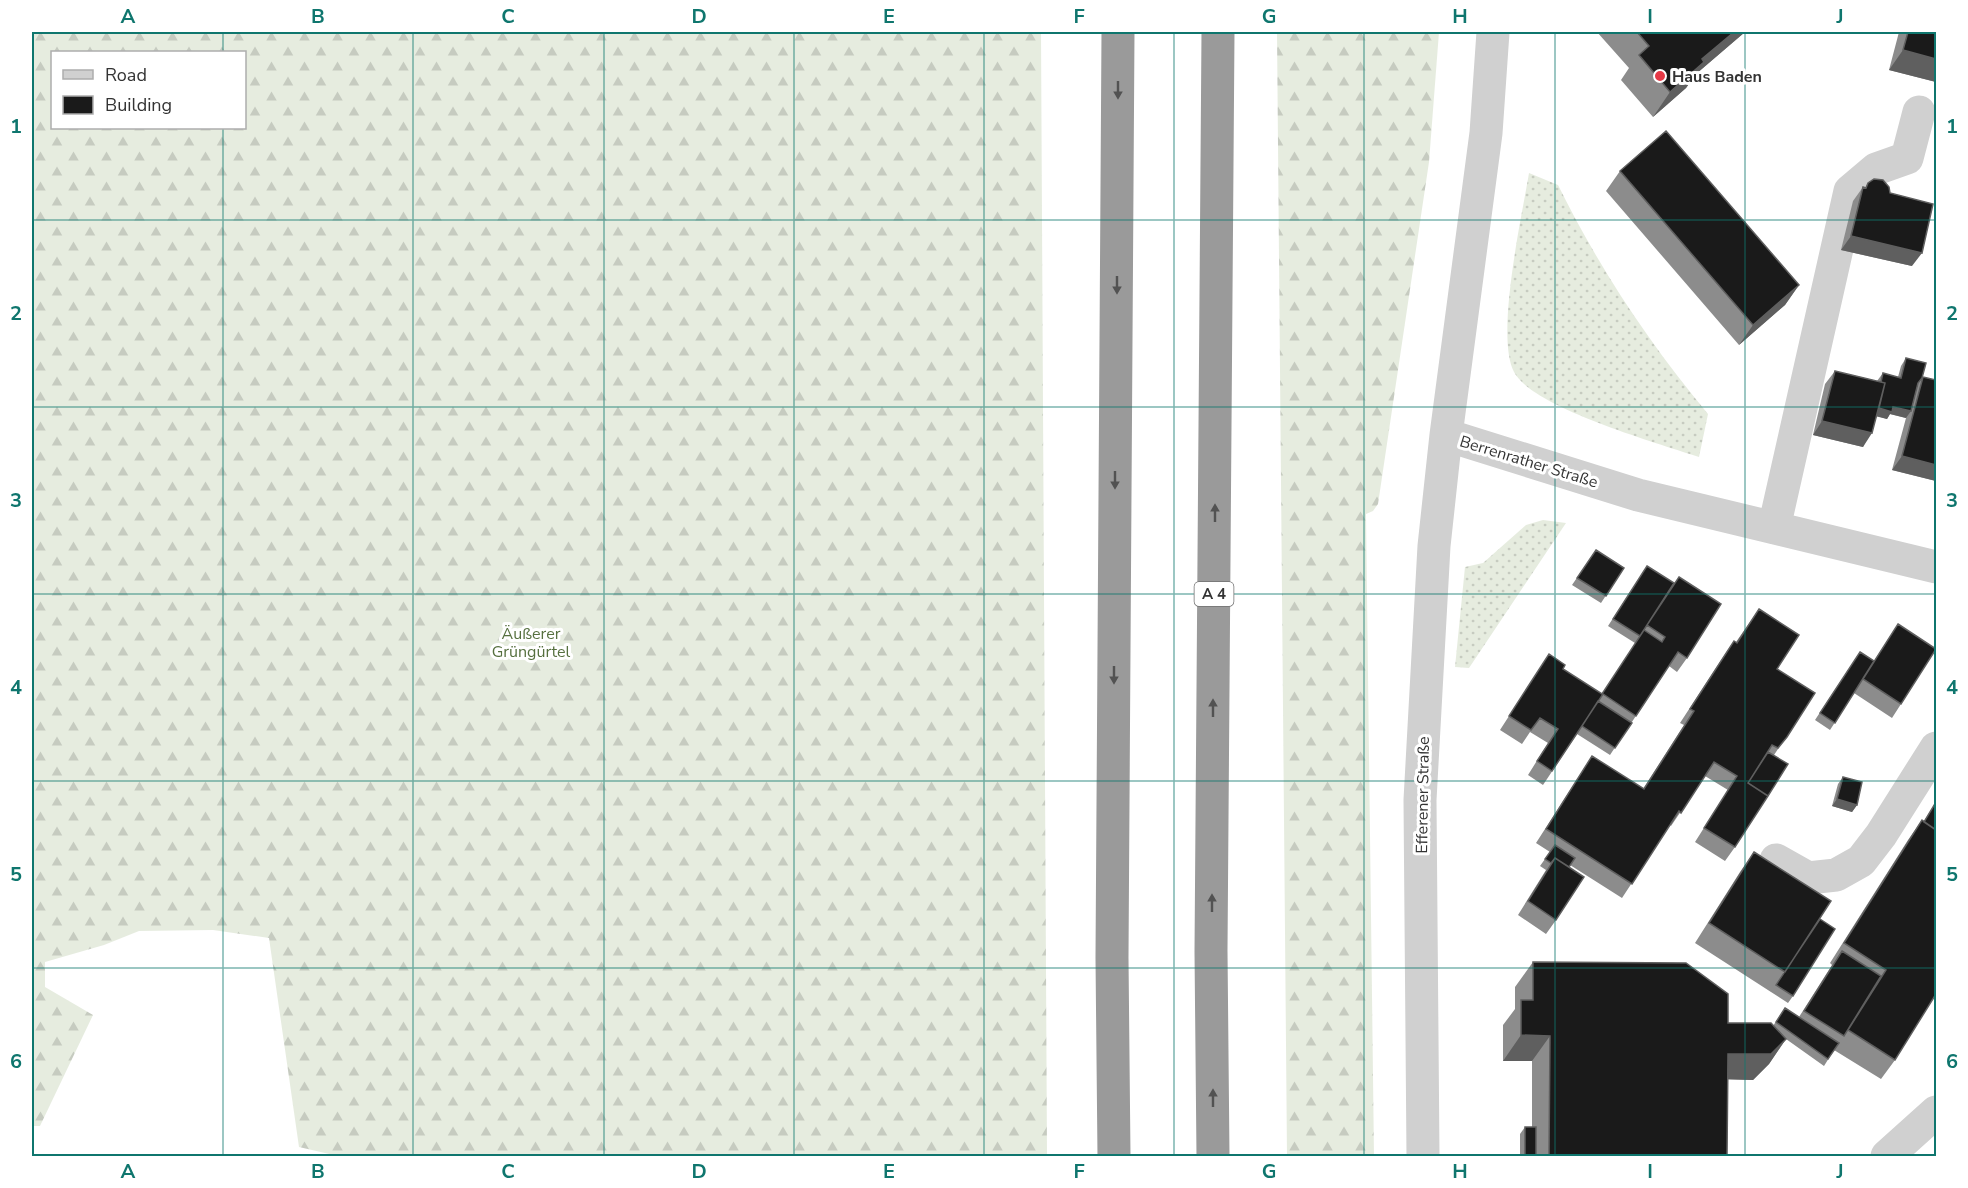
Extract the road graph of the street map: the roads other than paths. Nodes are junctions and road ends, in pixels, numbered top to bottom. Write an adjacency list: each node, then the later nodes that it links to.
1 (1118, 32): 11 (highway, one-way to 11)
2 (1218, 32): 12 (highway, A 4, one-way to 2)
3 (1493, 32): 5 (street, Berrenrather Straße)
4 (1919, 112): 6 (street)
5 (1446, 435): 6 (street, Berrenrather Straße); 13 (street, Efferener Straße)
6 (1774, 528): 7 (street, Berrenrather Straße)
7 (1936, 567)
8 (1936, 748): 9 (street)
9 (1776, 860)
10 (1936, 1112): 14 (street)
11 (1114, 1156)
12 (1213, 1156)
13 (1423, 1156)
14 (1887, 1156)

